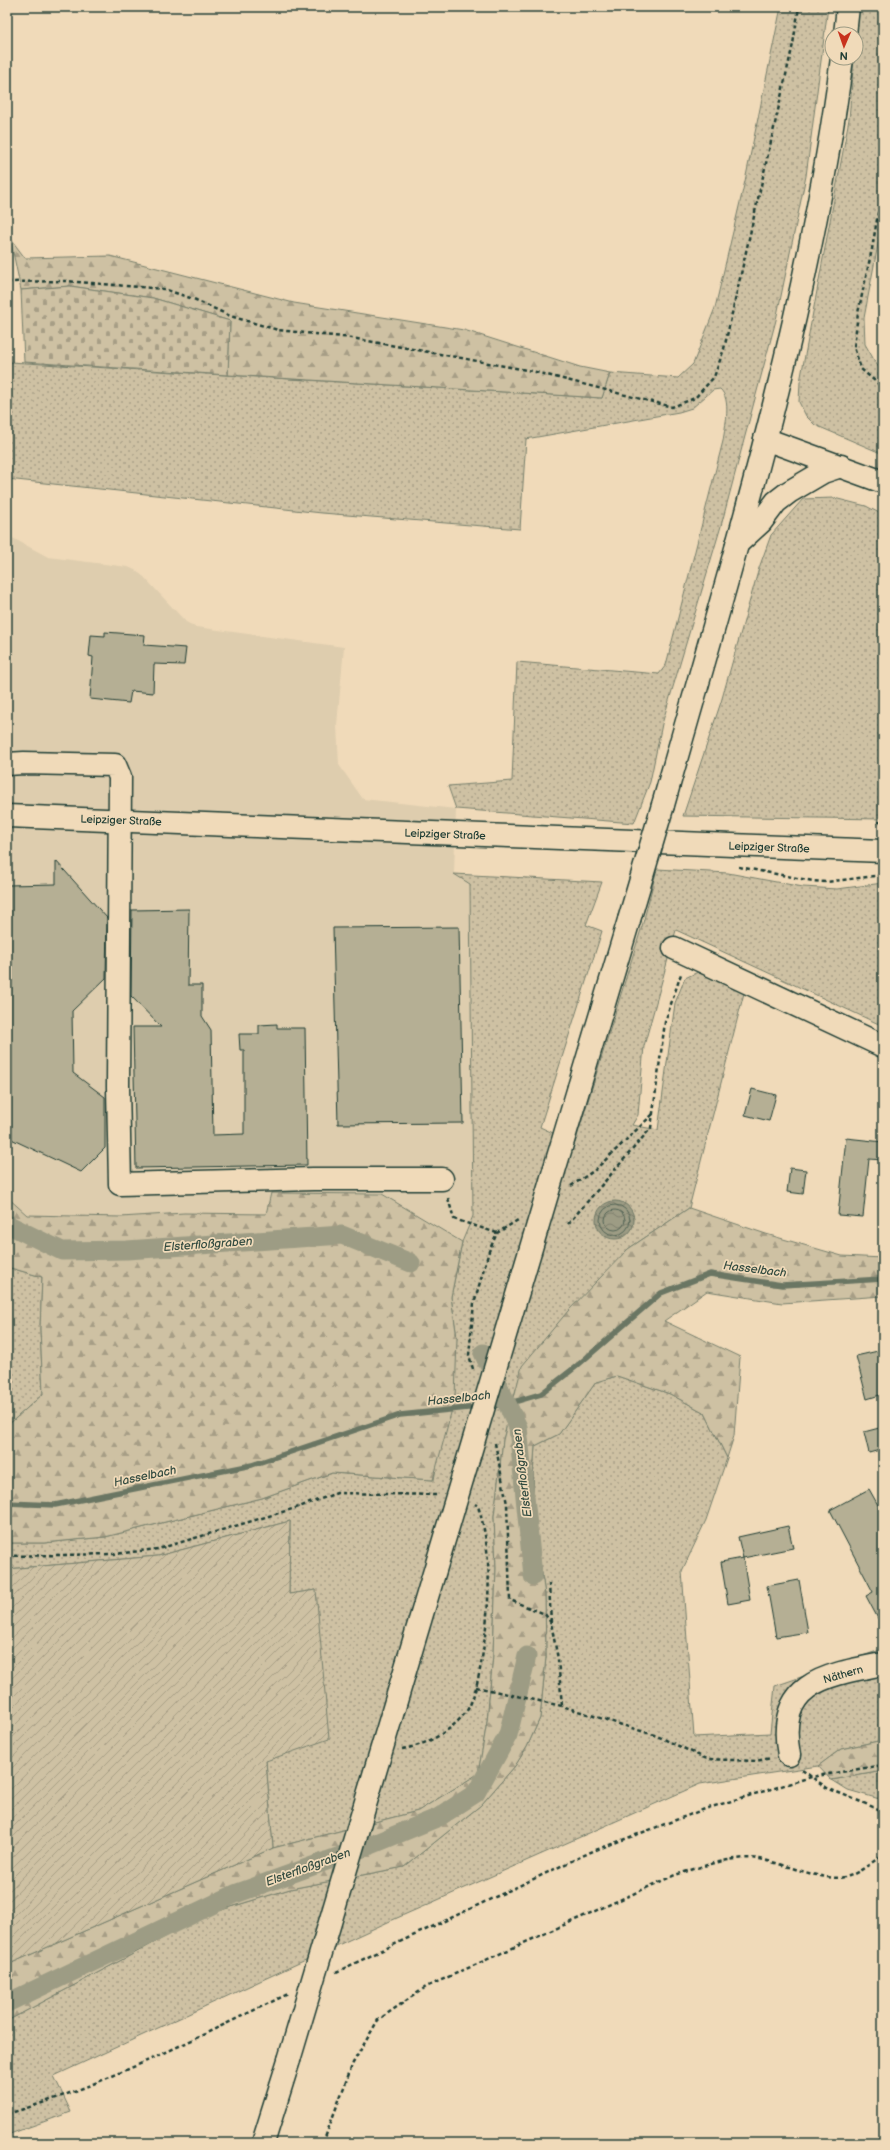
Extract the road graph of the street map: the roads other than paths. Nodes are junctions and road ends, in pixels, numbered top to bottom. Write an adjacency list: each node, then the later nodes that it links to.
1 (848, 7): 2 (main road)
2 (846, 26)
3 (841, 66): 4 (main road)
4 (765, 439): 5 (main road); 7 (main road)
5 (841, 466): 6 (main road); 7 (main road)
6 (883, 482)
7 (737, 544): 17 (main road, bridge)
8 (7, 764): 10 (main road)
9 (7, 816): 10 (main road, Leipziger Straße)
10 (121, 821): 11 (main road, Leipziger Straße); 14 (main road)
11 (883, 851)
12 (682, 952): 13 (main road)
13 (883, 1046)
14 (442, 1179)
15 (883, 1664): 16 (main road, Näthern)
16 (789, 1754)
17 (263, 2143)

